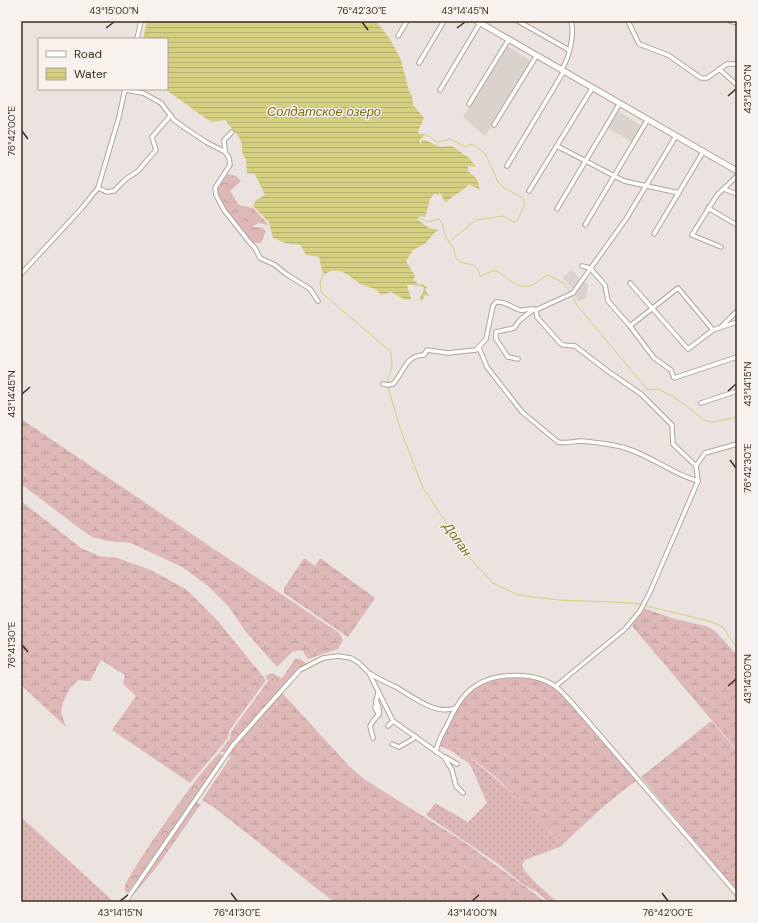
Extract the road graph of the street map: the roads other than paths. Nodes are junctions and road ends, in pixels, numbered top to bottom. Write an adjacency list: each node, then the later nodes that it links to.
1 (141, 21): 11 (street)
2 (407, 21): 10 (street)
3 (444, 21): 15 (street)
4 (518, 21): 13 (street)
5 (571, 21): 13 (street)
6 (628, 21): 17 (street)
7 (730, 21): 9 (street)
8 (479, 22): 12 (main road); 22 (street)
9 (737, 23)
10 (398, 36)
11 (137, 38)
12 (509, 39): 14 (main road); 24 (street)
13 (569, 50): 18 (street)
14 (537, 55): 18 (main road); 27 (street)
15 (419, 63)
16 (737, 64): 17 (street)
17 (719, 69): 19 (street)
18 (563, 70): 20 (main road); 34 (street)
19 (737, 85)
20 (593, 87): 23 (main road); 30 (street)
21 (125, 90): 25 (street); 39 (street)
22 (440, 90)
23 (620, 103): 26 (main road); 33 (street)
24 (469, 104)
25 (171, 115): 31 (street); 39 (street)
26 (648, 119): 29 (main road); 36 (street)
27 (494, 125)
28 (232, 132): 31 (street)
29 (676, 136): 32 (main road); 38 (street)
30 (557, 146): 33 (street); 41 (street)
31 (225, 152): 54 (street)
32 (703, 152): 35 (main road); 42 (street)
33 (586, 161): 36 (street); 45 (street)
34 (507, 166)
35 (737, 171)
36 (614, 176): 38 (street); 46 (street)
37 (737, 176): 40 (street)
38 (646, 186): 42 (street); 51 (street)
39 (98, 188): 52 (street)
40 (724, 189): 43 (street); 44 (street)
41 (529, 192)
42 (679, 193): 48 (street)
43 (737, 194)
44 (708, 208): 47 (street); 49 (street)
45 (556, 209)
46 (585, 225)
47 (737, 226)
48 (654, 234)
49 (721, 247)
50 (582, 266): 51 (street)
51 (591, 269): 56 (street); 59 (street)
52 (21, 274)
53 (630, 283): 55 (street)
54 (318, 301)
55 (652, 308): 59 (street); 61 (street); 61 (street)
56 (535, 310): 62 (street); 64 (street); 69 (street)
57 (737, 311): 60 (street)
58 (737, 322): 60 (street)
59 (630, 326): 63 (street)
60 (720, 328): 61 (street)
61 (713, 330)
62 (479, 348): 65 (street); 70 (street)
63 (737, 357)
64 (518, 359)
65 (383, 384)
66 (737, 391): 67 (street)
67 (701, 403)
68 (737, 444): 69 (street)
69 (696, 466): 70 (street)
70 (698, 480): 72 (street)
71 (369, 673): 73 (street); 75 (street); 87 (street)
72 (556, 686): 74 (street); 86 (street)
73 (378, 692): 77 (street); 80 (street)
74 (456, 707): 75 (street); 76 (street)
75 (448, 710): 76 (street)
76 (451, 716): 82 (street)
77 (393, 722): 78 (street); 79 (street)
78 (388, 726)
79 (415, 736): 81 (street); 82 (street)
80 (373, 738)
81 (392, 744)
82 (436, 752): 83 (street)
83 (444, 757): 84 (street); 85 (street)
84 (457, 764)
85 (463, 793)
86 (737, 894)
87 (125, 902)

